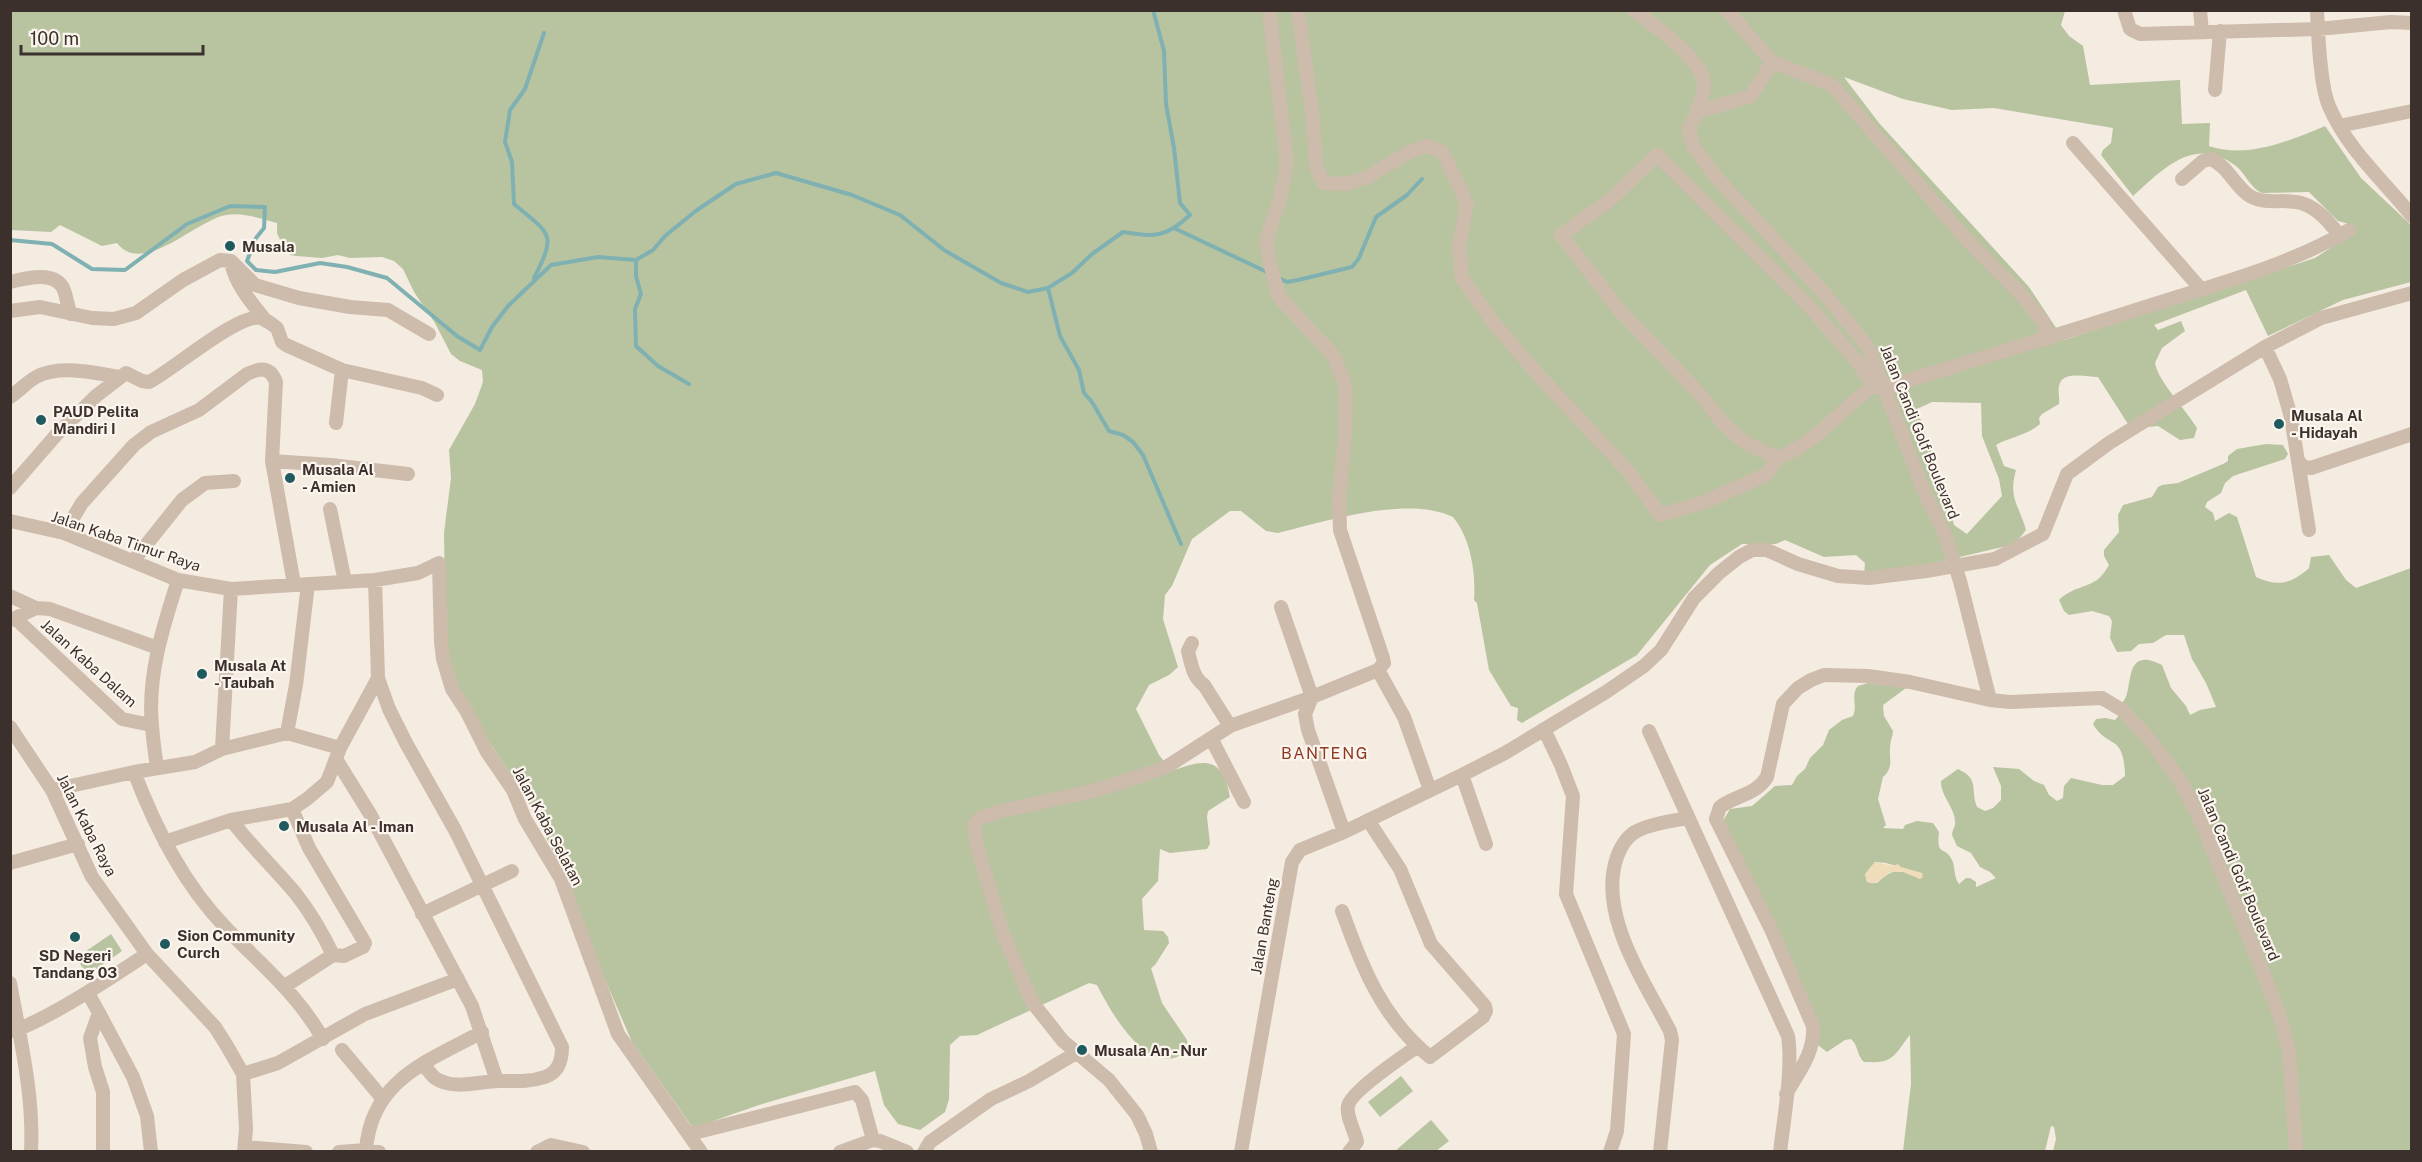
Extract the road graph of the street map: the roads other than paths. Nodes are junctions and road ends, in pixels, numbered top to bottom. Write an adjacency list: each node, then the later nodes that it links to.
1 (1269, 10): 59 (street)
2 (1298, 10): 37 (street)
3 (1634, 10): 15 (street, Jalan Candi Golf Boulevard)
4 (1727, 10): 12 (street)
5 (2124, 10): 11 (street)
6 (2200, 10): 11 (street)
7 (2317, 10): 9 (street)
8 (2412, 23): 9 (street)
9 (2318, 29): 10 (street); 16 (street)
10 (2220, 31): 11 (street); 13 (street)
11 (2202, 32)
12 (1772, 62): 15 (street); 28 (street)
13 (2215, 90)
14 (2412, 111): 16 (street)
15 (1697, 112): 32 (street, Jalan Candi Golf Boulevard)
16 (2339, 126): 19 (street)
17 (2073, 143): 22 (street)
18 (2182, 179): 22 (street)
19 (2409, 208)
20 (231, 261): 25 (street); 26 (street); 27 (street)
21 (10, 282): 25 (street)
22 (2201, 289): 28 (street)
23 (2412, 293): 29 (street)
24 (10, 311): 25 (street)
25 (71, 314)
26 (266, 321): 30 (street); 31 (street)
27 (429, 334)
28 (2048, 339): 32 (street)
29 (2265, 347): 39 (street); 66 (street, Jalan Banteng, bridge)
30 (342, 370): 33 (street); 35 (street)
31 (120, 377): 34 (street); 42 (street)
32 (1879, 387): 37 (street); 37 (street); 62 (street, Jalan Candi Golf Boulevard)
33 (437, 395)
34 (10, 397)
35 (336, 423)
36 (2412, 434): 39 (street)
37 (1777, 458)
38 (272, 461): 40 (street); 46 (street); 51 (street)
39 (2298, 461): 45 (street)
40 (408, 474)
41 (234, 481): 47 (street)
42 (10, 488)
43 (330, 508): 50 (street)
44 (10, 521): 46 (street, Jalan Kaba Timur Raya)
45 (2309, 530)
46 (64, 533): 47 (street, Jalan Kaba Timur Raya)
47 (134, 560): 48 (street, Jalan Kaba Timur Raya)
48 (178, 580): 52 (street, Jalan Kaba Timur Raya); 58 (street)
49 (375, 580): 50 (street, Jalan Kaba Timur Raya); 60 (street); 109 (street, Jalan Kaba Selatan)
50 (345, 582): 51 (street, Jalan Kaba Timur Raya)
51 (301, 584): 52 (street, Jalan Kaba Timur Raya); 68 (street)
52 (231, 589): 70 (street)
53 (10, 596): 55 (street)
54 (1281, 607): 61 (street)
55 (36, 608): 56 (street); 58 (street)
56 (13, 619): 63 (street, Jalan Kaba Dalam)
57 (1192, 644): 64 (street)
58 (158, 648): 63 (street)
59 (1378, 670): 61 (street); 76 (street)
60 (378, 678): 71 (street); 88 (street)
61 (1312, 697): 64 (street); 82 (street)
62 (1990, 700): 107 (street); 131 (street, Jalan Candi Golf Boulevard)
63 (151, 725): 72 (street)
64 (1230, 726): 69 (street)
65 (10, 727): 75 (street, Jalan Kaba Raya)
66 (1544, 729): 74 (street, Jalan Banteng); 128 (street)
67 (1649, 731): 79 (street)
68 (287, 733): 70 (street); 71 (street)
69 (1211, 738): 77 (street); 103 (street)
70 (222, 749): 72 (street)
71 (338, 754): 78 (street); 90 (street)
72 (157, 768): 73 (street)
73 (134, 772): 75 (street); 83 (street)
74 (1462, 775): 76 (street, Jalan Banteng); 85 (street)
75 (52, 790): 84 (street, Jalan Kaba Raya)
76 (1430, 790): 80 (street, Jalan Banteng)
77 (1244, 802)
78 (292, 809): 81 (street); 92 (street)
79 (1688, 818): 107 (street); 129 (street)
80 (1368, 819): 82 (street, Jalan Banteng); 101 (street)
81 (231, 820): 83 (street); 92 (street)
82 (1344, 832): 126 (street, Jalan Banteng)
83 (165, 842): 95 (street)
84 (78, 844): 86 (street); 91 (street, Jalan Kaba Raya)
85 (1486, 844)
86 (10, 863)
87 (512, 871): 88 (street)
88 (480, 885): 90 (street); 106 (street)
89 (1342, 911): 101 (street)
90 (422, 914): 93 (street)
91 (147, 954): 96 (street); 105 (street, Jalan Kaba Raya)
92 (333, 955): 95 (street)
93 (458, 979): 99 (street); 100 (street)
94 (10, 983): 98 (street)
95 (285, 986): 100 (street)
96 (88, 993): 97 (street); 98 (street)
97 (99, 1013): 116 (street); 117 (street)
98 (15, 1030): 115 (street)
99 (482, 1032): 104 (street); 106 (street)
100 (323, 1039): 105 (street)
101 (1418, 1046): 127 (street)
102 (342, 1050): 108 (street)
103 (1076, 1053): 124 (street); 125 (street)
104 (423, 1064): 106 (street); 108 (street)
105 (243, 1074): 111 (street, Jalan Kaba Raya)
106 (497, 1081)
107 (1786, 1094): 130 (street)
108 (382, 1098): 113 (street)
109 (690, 1134): 110 (street); 121 (street, Jalan Kaba Selatan)
110 (873, 1140): 122 (street); 123 (street)
111 (244, 1149): 118 (street)
112 (565, 1149): 114 (street); 120 (street)
113 (373, 1151): 119 (street)
114 (538, 1151)
115 (31, 1152)
116 (103, 1152)
117 (151, 1152)
118 (306, 1152)
119 (339, 1152)
120 (583, 1152)
121 (701, 1152)
122 (840, 1152)
123 (907, 1152)
124 (924, 1152)
125 (1151, 1152)
126 (1241, 1152)
127 (1349, 1152)
128 (1610, 1152)
129 (1660, 1152)
130 (1780, 1152)
131 (2296, 1152)

